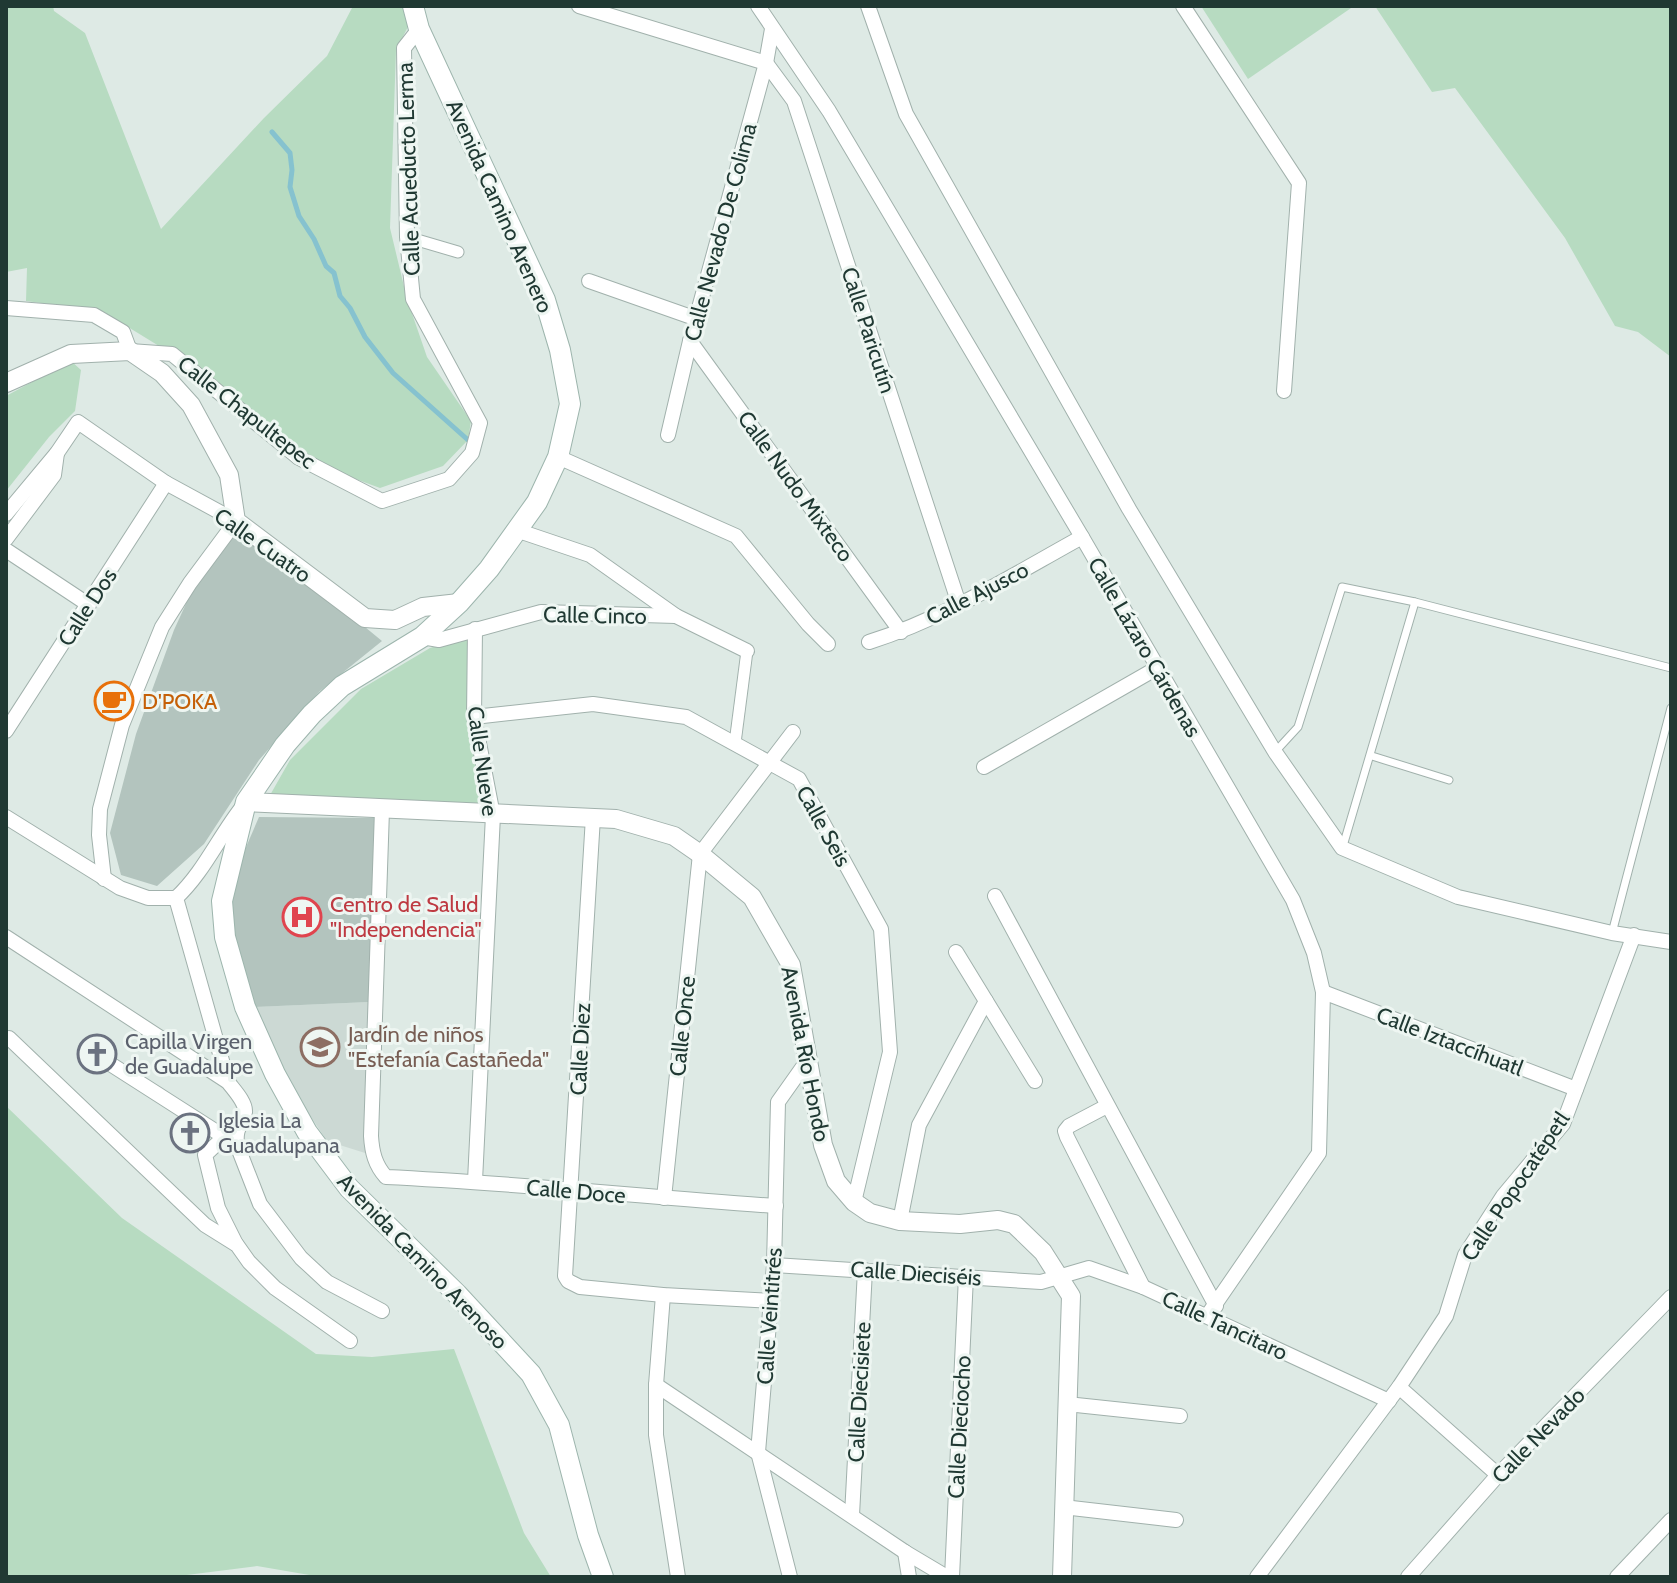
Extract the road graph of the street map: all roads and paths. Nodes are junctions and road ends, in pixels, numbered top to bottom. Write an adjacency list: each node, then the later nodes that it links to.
1 (413, 6): 6 (main road, Avenida Camino Arenero)
2 (579, 6): 8 (street)
3 (758, 6): 7 (street, Calle Lázaro Cárdenas)
4 (868, 6): 47 (street)
5 (1183, 6): 17 (street)
6 (419, 29): 9 (street, Calle Acueducto Lerma); 20 (main road, Avenida Camino Arenero)
7 (772, 29): 8 (street, Calle Nevado De Colima); 26 (street, Calle Lázaro Cárdenas)
8 (766, 63): 13 (street, Calle Nevado De Colima); 31 (street, Calle Paricutín)
9 (407, 237): 10 (street); 21 (street, Calle Acueducto Lerma)
10 (458, 252)
11 (589, 281): 13 (street)
12 (6, 308): 15 (street)
13 (697, 319): 14 (street, Calle Nevado De Colima)
14 (690, 341): 18 (street, Calle Nevado De Colima); 35 (street, Calle Nudo Mixteco)
15 (130, 351): 16 (street); 21 (street, Calle Chapultepec); 24 (street)
16 (6, 383)
17 (1284, 391)
18 (668, 435)
19 (57, 453): 22 (street, Calle Cuatro); 23 (street); 27 (street)
20 (558, 457): 25 (main road, Avenida Camino Arenoso); 38 (street)
21 (449, 479)
22 (166, 483): 24 (street, Calle Cuatro); 32 (street, Calle Dos)
23 (6, 514)
24 (236, 521): 30 (street, Calle Cuatro); 59 (street)
25 (519, 531): 30 (main road, Avenida Camino Arenoso); 33 (street)
26 (1082, 537): 31 (street, Calle Ajusco); 40 (street, Calle Lázaro Cárdenas)
27 (6, 539)
28 (6, 550): 32 (street)
29 (1415, 602): 41 (lane); 47 (lane); 48 (lane)
30 (459, 603): 36 (main road, Avenida Camino Arenoso)
31 (959, 604): 35 (street, Calle Ajusco)
32 (89, 605): 44 (street, Calle Dos)
33 (676, 616): 34 (street, Calle Cinco); 39 (street)
34 (475, 629): 36 (street, Calle Cinco); 43 (street, Calle Nueve)
35 (901, 632): 37 (street, Calle Ajusco)
36 (422, 637): 52 (main road, Avenida Camino Arenoso)
37 (869, 642)
38 (828, 644)
39 (747, 651): 46 (street)
40 (1157, 668): 50 (street); 67 (street, Calle Lázaro Cárdenas)
41 (1671, 668)
42 (1671, 708): 62 (lane)
43 (474, 717): 46 (street, Calle Seis); 54 (street, Calle Nueve)
44 (6, 731)
45 (793, 732): 49 (street)
46 (735, 743): 49 (street, Calle Seis)
47 (1275, 752): 57 (street)
48 (1372, 756): 51 (lane); 57 (lane)
49 (772, 762): 58 (street); 80 (street, Calle Seis)
50 (984, 767)
51 (1449, 780)
52 (246, 802): 53 (street, Avenida Río Hondo); 61 (street); 107 (main road, Avenida Camino Arenoso)
53 (382, 810): 54 (street, Avenida Río Hondo); 77 (street, Calle Doce)
54 (493, 815): 56 (street, Avenida Río Hondo); 77 (street, Calle Nueve)
55 (6, 817): 59 (street)
56 (593, 817): 58 (street, Avenida Río Hondo); 78 (street, Calle Diez)
57 (1342, 848): 62 (street)
58 (700, 854): 71 (street, Avenida Río Hondo); 79 (street, Calle Once)
59 (104, 879): 61 (street)
60 (995, 896): 75 (street)
61 (176, 898): 73 (street)
62 (1612, 933): 63 (street)
63 (1634, 935): 65 (street); 74 (street, Calle Popocatépetl)
64 (6, 937): 73 (street)
65 (1671, 942)
66 (956, 952): 68 (street)
67 (1323, 992): 74 (street, Calle Iztaccíhuatl); 93 (street, Calle Lázaro Cárdenas)
68 (986, 1001): 72 (street); 82 (street)
69 (9, 1038): 83 (street)
70 (101, 1058): 76 (street)
71 (807, 1061): 80 (street, Avenida Río Hondo); 81 (street, Calle Veintitrés)
72 (1035, 1081)
73 (228, 1082): 76 (street)
74 (1576, 1089): 96 (street, Calle Popocatépetl)
75 (1107, 1106): 88 (street); 93 (street)
76 (230, 1142): 83 (street); 92 (street)
77 (475, 1181): 78 (street, Calle Doce)
78 (572, 1191): 79 (street, Calle Doce); 89 (street, Calle Diez)
79 (664, 1198): 81 (street, Calle Doce)
80 (854, 1202): 82 (street)
81 (776, 1206): 84 (street, Calle Veintitrés)
82 (900, 1221): 87 (street)
83 (237, 1245): 94 (street)
84 (774, 1265): 85 (street, Calle Dieciséis); 91 (street, Calle Veintitrés)
85 (865, 1270): 86 (street, Calle Dieciséis); 103 (street, Calle Diecisiete)
86 (966, 1276): 87 (street, Calle Dieciséis); 111 (street, Calle Dieciocho)
87 (1058, 1278): 88 (street, Calle Tancitaro); 98 (street)
88 (1143, 1287): 93 (street, Calle Tancitaro)
89 (663, 1295): 91 (street); 95 (street)
90 (1671, 1297): 101 (street, Calle Nevado)
91 (771, 1301): 100 (street, Calle Veintitrés)
92 (382, 1311)
93 (1212, 1311): 97 (street, Calle Tancitaro)
94 (350, 1341)
95 (656, 1385): 100 (street); 108 (street)
96 (1399, 1387): 97 (street, Calle Popocatépetl); 101 (street)
97 (1389, 1401): 113 (street, Calle Popocatépetl)
98 (1067, 1404): 99 (street); 102 (street)
99 (1180, 1416)
100 (758, 1452): 103 (street); 109 (street, Calle Veintitrés)
101 (1498, 1475): 114 (street, Calle Nevado)
102 (1063, 1507): 104 (street); 112 (street)
103 (852, 1515): 106 (street)
104 (1176, 1520)
105 (1671, 1520): 115 (street)
106 (905, 1552): 110 (street); 111 (street)
107 (603, 1577)
108 (678, 1577)
109 (790, 1577)
110 (909, 1577)
111 (950, 1577)
112 (1062, 1577)
113 (1257, 1577)
114 (1408, 1577)
115 (1617, 1577)

